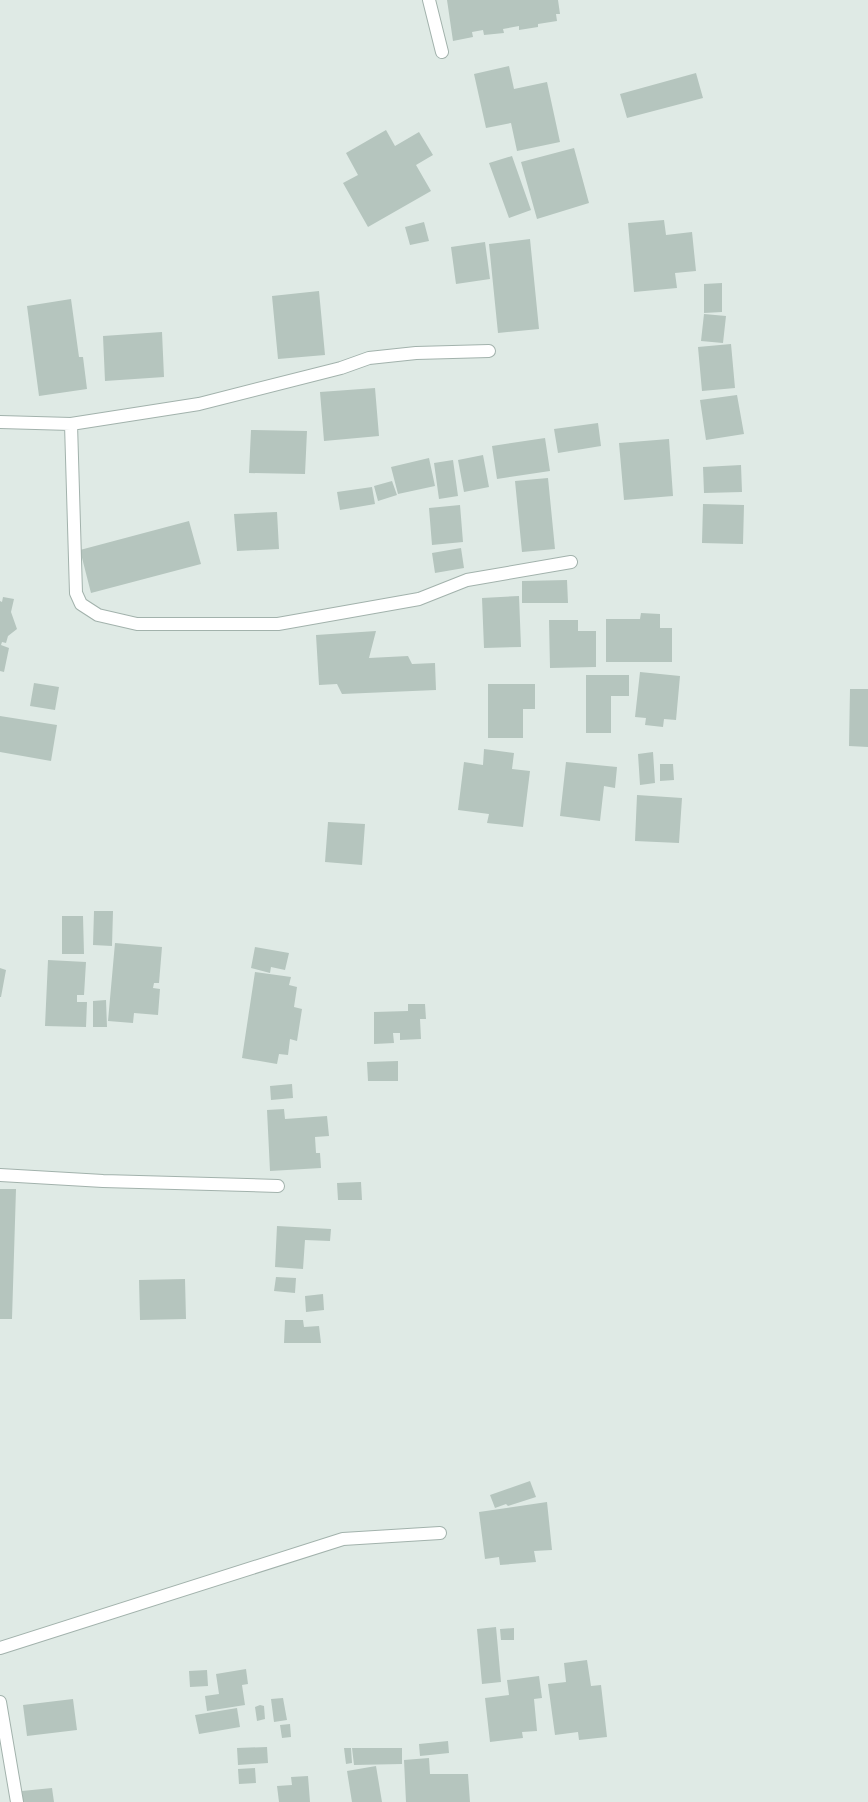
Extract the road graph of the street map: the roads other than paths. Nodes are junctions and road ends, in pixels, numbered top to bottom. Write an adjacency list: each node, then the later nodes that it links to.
1 (429, 0): 2 (street)
2 (442, 52)
3 (490, 351): 5 (street)
4 (0, 422): 5 (street)
5 (71, 424): 6 (street)
6 (571, 562)
7 (0, 1175): 8 (street)
8 (278, 1186)
9 (440, 1533): 10 (street)
10 (0, 1648)
11 (0, 1702): 12 (street)
12 (18, 1802)

